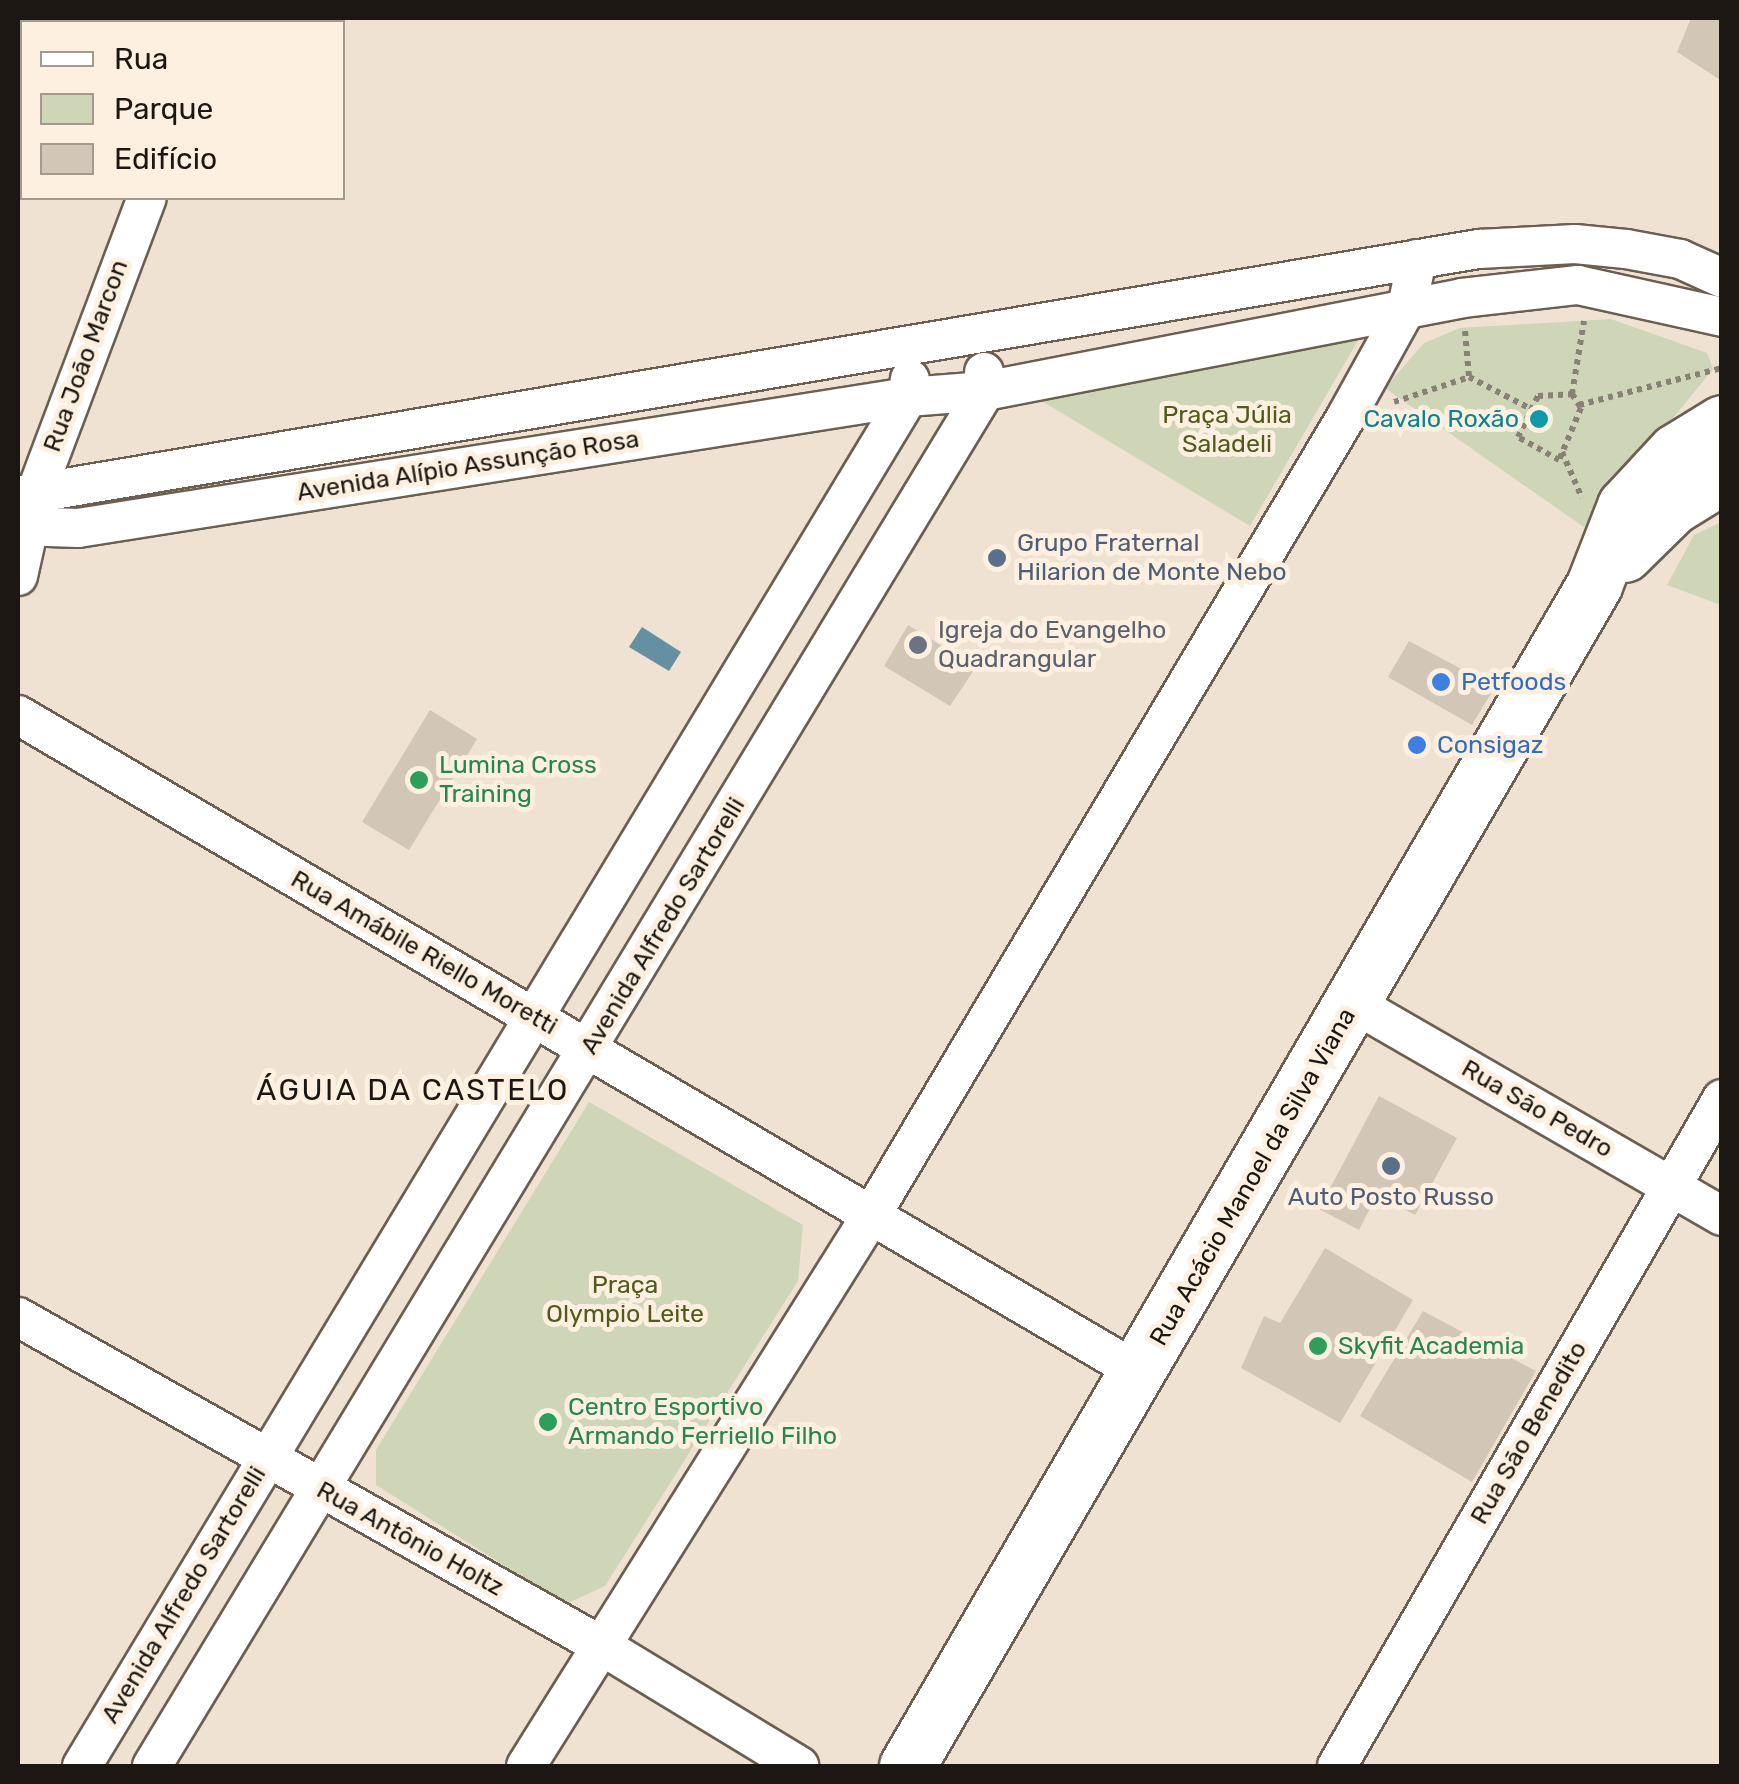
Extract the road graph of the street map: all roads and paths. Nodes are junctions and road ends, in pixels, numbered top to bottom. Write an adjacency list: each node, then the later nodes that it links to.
1 (146, 200): 21 (street, Rua João Marcon)
2 (1417, 259): 3 (street, Avenida Alípio Assunção Rosa); 6 (street); 8 (street, Avenida Alípio Assunção Rosa)
3 (1722, 278)
4 (1590, 288): 5 (street, Avenida Alípio Assunção Rosa); 7 (street, Avenida Alípio Assunção Rosa); 14 (path)
5 (1462, 298): 6 (street, Avenida Alípio Assunção Rosa); 11 (path)
6 (1407, 307): 12 (street, Avenida Alípio Assunção Rosa); 18 (street)
7 (1722, 317)
8 (982, 336): 9 (street, Avenida Alípio Assunção Rosa); 12 (street)
9 (915, 345): 15 (street); 21 (street, Avenida Alípio Assunção Rosa)
10 (1722, 368): 16 (path)
11 (1469, 377): 17 (path); 18 (path)
12 (985, 390): 15 (street, Avenida Alípio Assunção Rosa); 26 (street, Avenida Alfredo Sartorelli)
13 (1722, 390): 20 (main road)
14 (1572, 394): 16 (path); 16 (path)
15 (908, 397): 21 (street, Avenida Alípio Assunção Rosa); 25 (street, Avenida Alfredo Sartorelli)
16 (1579, 405)
17 (1529, 408)
18 (1346, 417): 29 (street)
19 (1722, 423): 20 (main road, Rua Acácio Manoel da Silva Viana)
20 (1698, 464): 24 (main road, Rua Acácio Manoel da Silva Viana)
21 (25, 511): 22 (street, Rua João Marcon)
22 (18, 576)
23 (18, 715): 25 (street, Rua Amábile Riello Moretti)
24 (1353, 1003): 28 (street, Rua São Pedro); 32 (main road, Rua Acácio Manoel da Silva Viana)
25 (534, 1017): 26 (street, Rua Amábile Riello Moretti); 33 (street, Avenida Alfredo Sartorelli)
26 (589, 1049): 29 (street, Rua Amábile Riello Moretti); 34 (street, Avenida Alfredo Sartorelli)
27 (1722, 1099): 28 (street, Rua São Benedito)
28 (1671, 1187): 30 (street, Rua São Pedro); 41 (street, Rua São Benedito)
29 (872, 1214): 32 (street, Rua Amábile Riello Moretti); 35 (street)
30 (1722, 1216)
31 (18, 1317): 33 (street, Rua Antônio Holtz)
32 (1140, 1373): 40 (main road, Rua Acácio Manoel da Silva Viana)
33 (264, 1460): 34 (street, Rua Antônio Holtz); 36 (street, Avenida Alfredo Sartorelli)
34 (318, 1488): 35 (street, Rua Antônio Holtz); 37 (street, Avenida Alfredo Sartorelli)
35 (602, 1646): 38 (street); 39 (street, Rua Antônio Holtz)
36 (82, 1766)
37 (152, 1766)
38 (526, 1766)
39 (798, 1766)
40 (907, 1766)
41 (1337, 1766)

